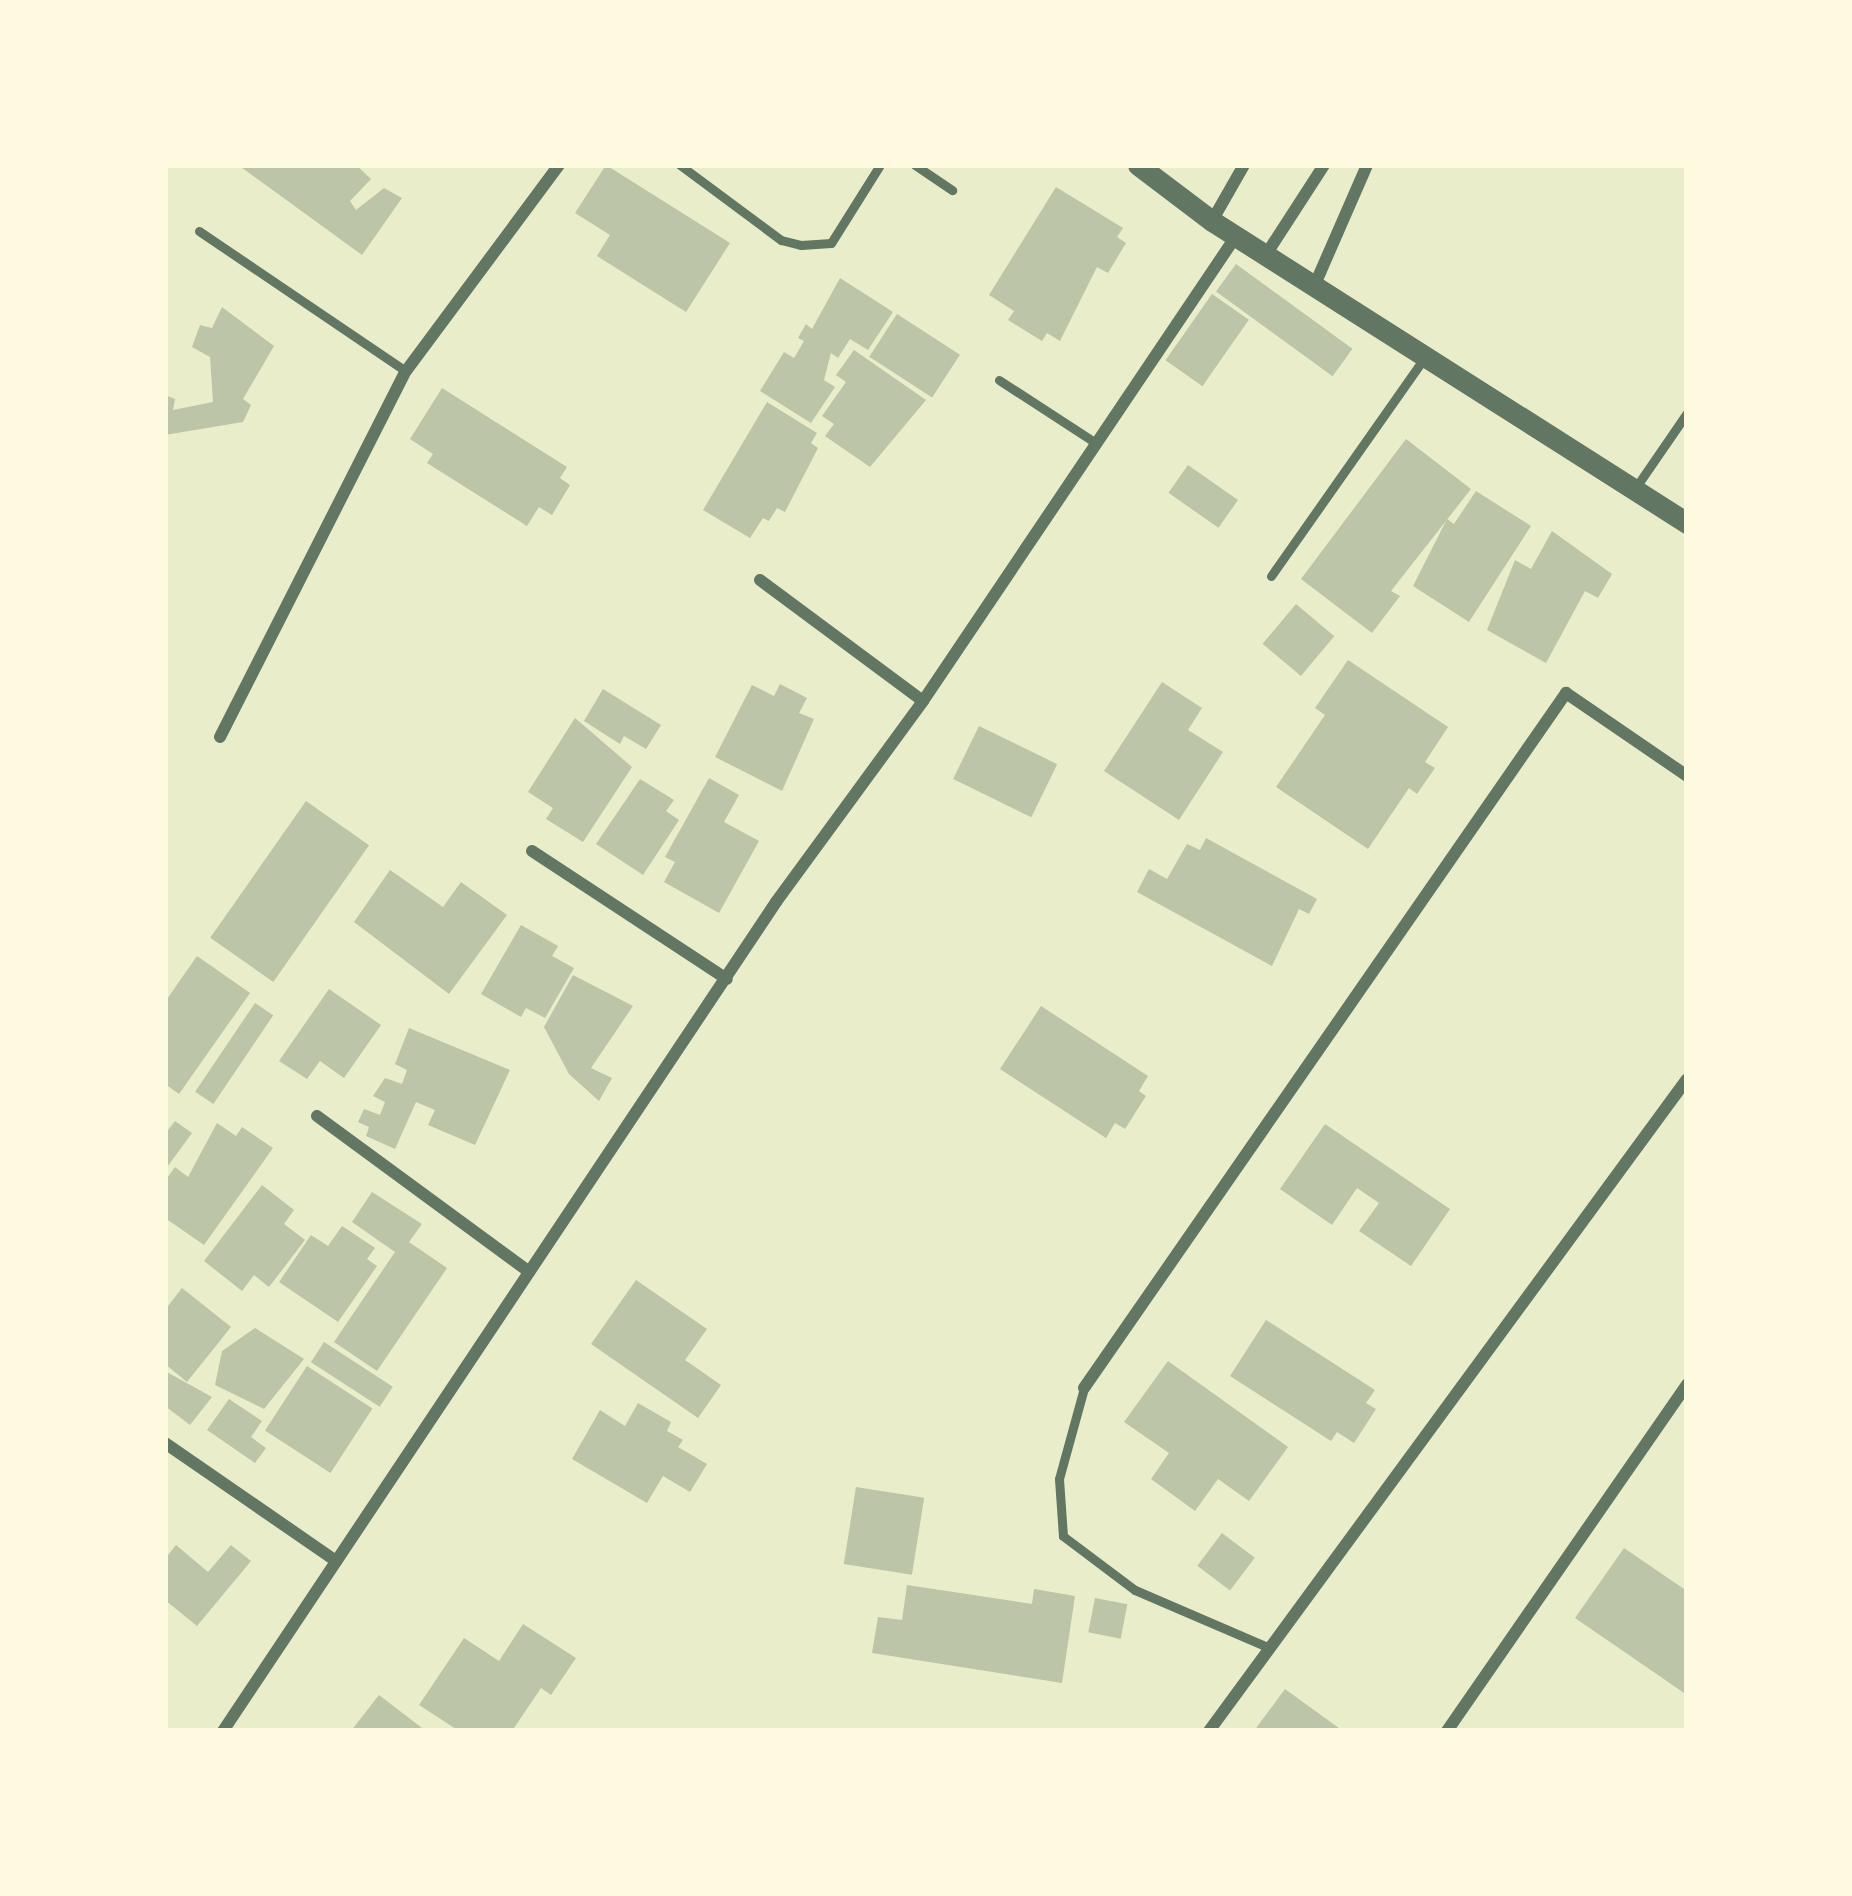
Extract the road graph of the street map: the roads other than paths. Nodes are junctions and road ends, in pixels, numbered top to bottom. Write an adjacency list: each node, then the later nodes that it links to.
1 (559, 165): 16 (street)
2 (680, 165): 3 (lane)
3 (880, 165)
4 (915, 165): 9 (lane)
5 (1138, 165): 10 (street)
6 (1244, 165): 10 (street)
7 (1324, 165): 13 (street)
8 (1367, 165): 14 (street)
9 (952, 190)
10 (1212, 221): 12 (street)
11 (200, 231): 16 (lane)
12 (1236, 236): 13 (street); 19 (street)
13 (1269, 250): 14 (street)
14 (1316, 282): 15 (street)
15 (1427, 354): 20 (street); 22 (lane)
16 (406, 371): 25 (street)
17 (999, 380): 19 (lane)
18 (1687, 413): 20 (lane)
19 (1096, 443): 24 (street)
20 (1634, 490): 21 (street)
21 (1687, 523)
22 (1271, 576)
23 (760, 580): 24 (street)
24 (922, 701): 28 (street)
25 (220, 737)
26 (1687, 776): 33 (street)
27 (532, 851): 28 (street)
28 (727, 979): 31 (street)
29 (1687, 1079): 36 (street)
30 (317, 1116): 31 (street)
31 (530, 1272): 35 (street)
32 (1687, 1384): 39 (street)
33 (1084, 1388): 36 (lane)
34 (165, 1443): 35 (street)
35 (336, 1561): 37 (street)
36 (1265, 1646): 38 (street)
37 (223, 1731)
38 (1209, 1731)
39 (1447, 1731)

